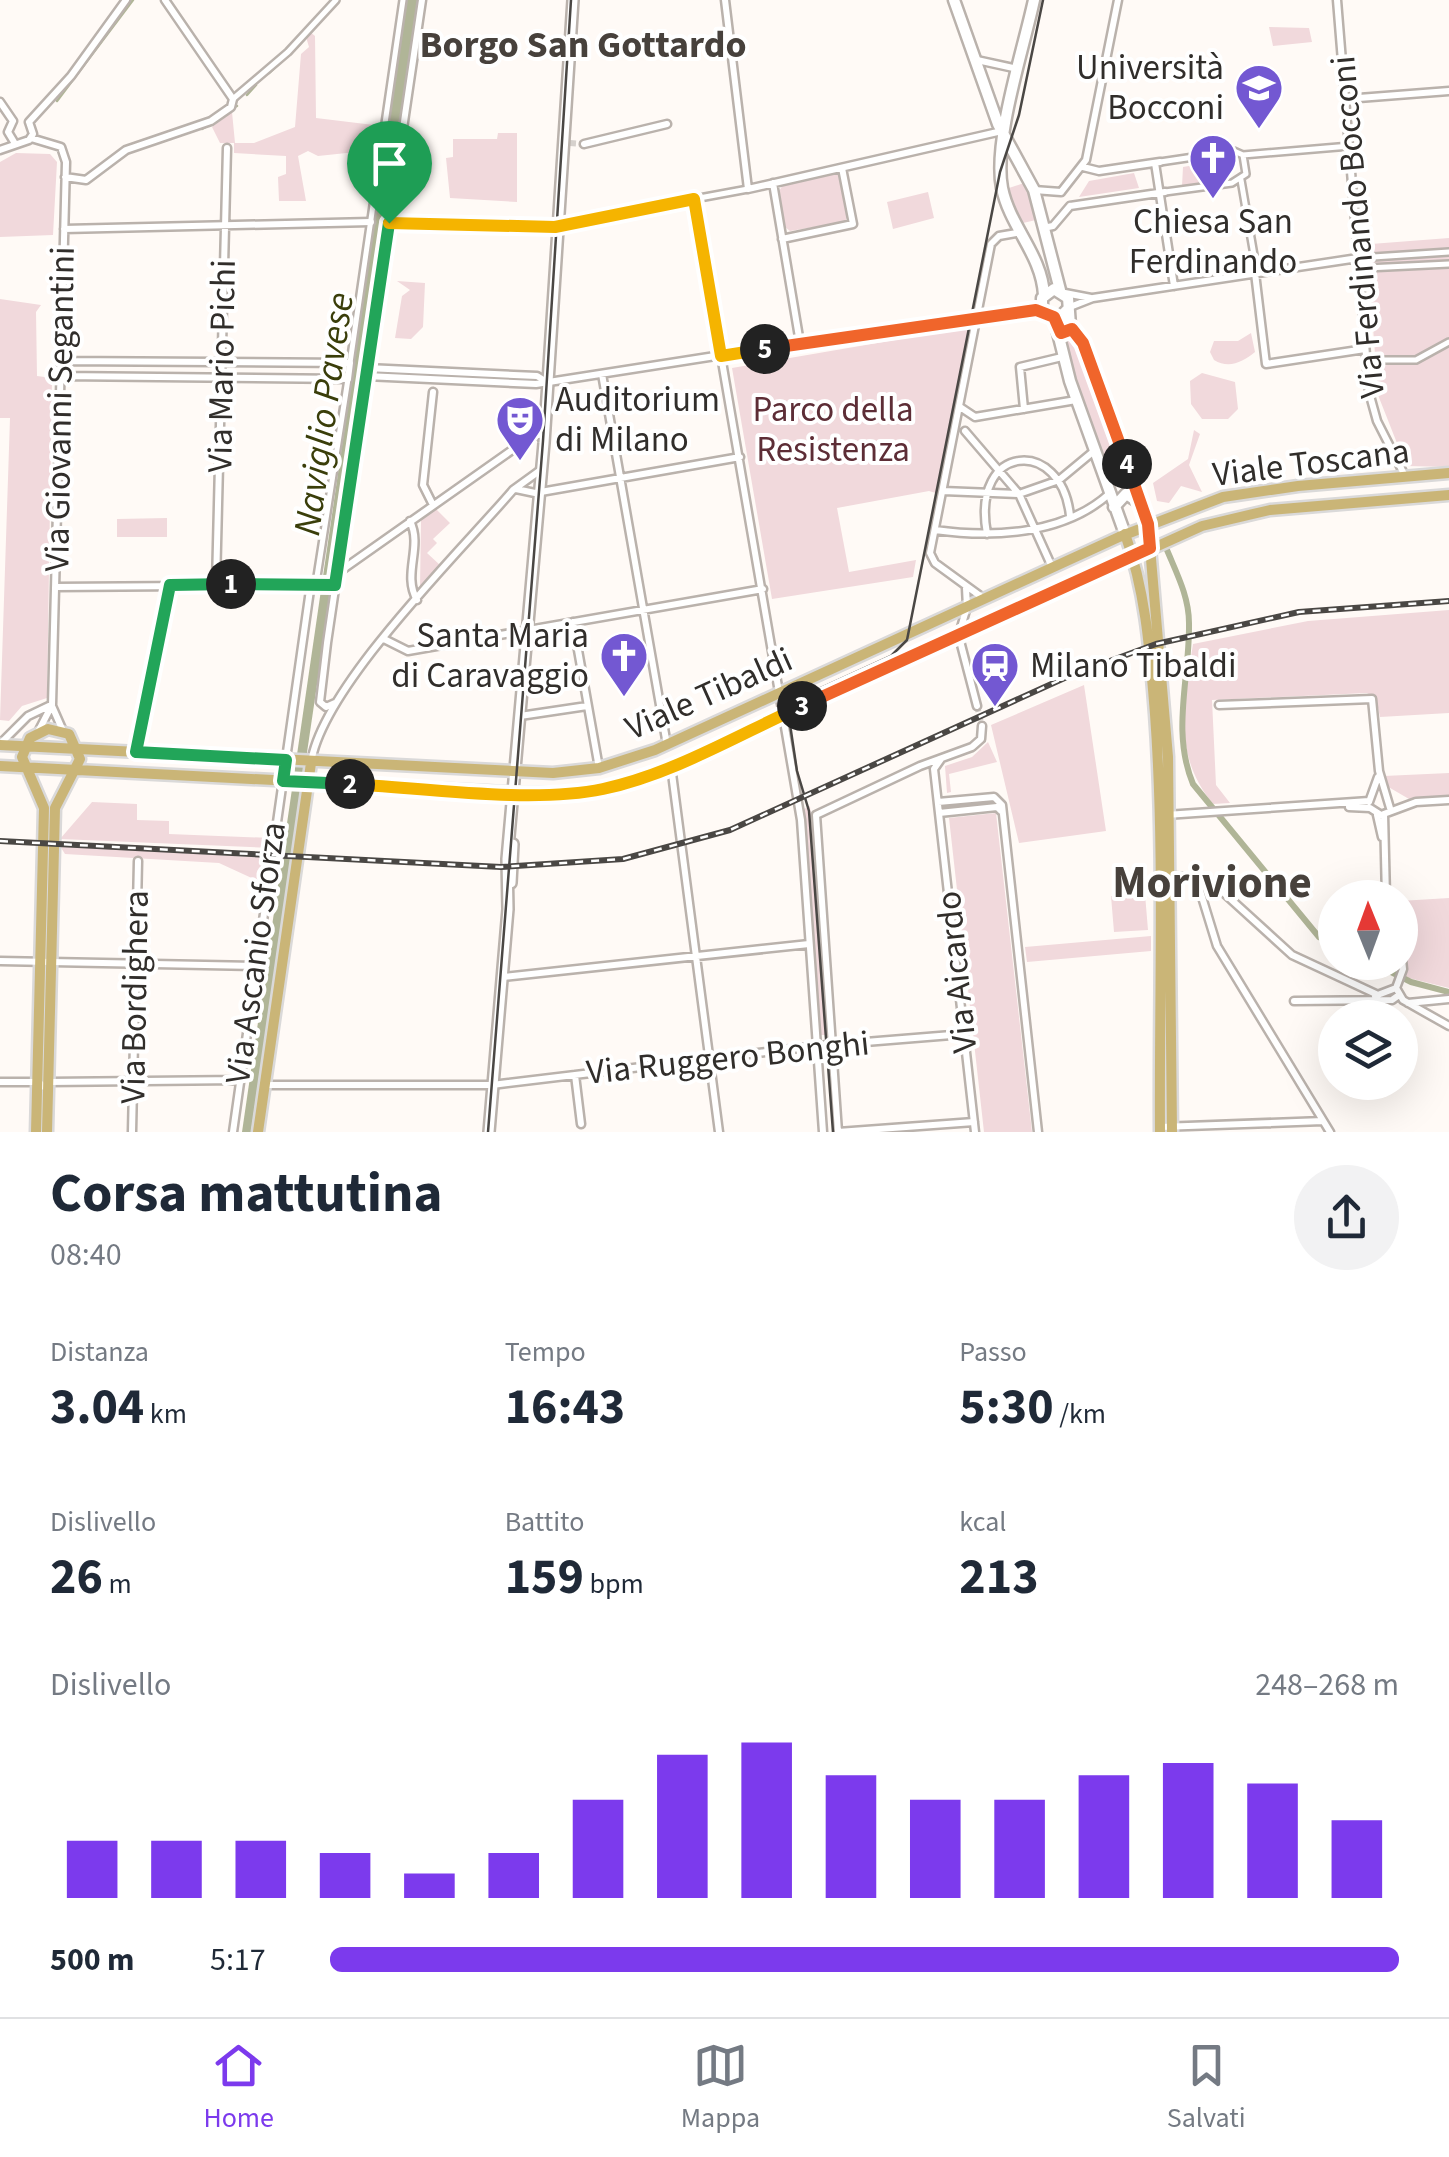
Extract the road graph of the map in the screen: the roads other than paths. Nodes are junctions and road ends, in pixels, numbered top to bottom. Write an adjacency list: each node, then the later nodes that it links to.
1 (126, 0): 21 (street)
2 (165, 0): 15 (street)
3 (336, 0): 15 (street)
4 (403, 0): 47 (street)
5 (422, 0): 48 (street)
6 (573, 0): 50 (street)
7 (725, 0): 39 (street)
8 (954, 0): 12 (main road)
9 (1034, 0): 13 (main road)
10 (1118, 0): 33 (street)
11 (1338, 0): 16 (street, Via Ferdinando Bocconi)
12 (972, 58): 13 (street); 18 (main road)
13 (1020, 69): 19 (main road)
14 (1449, 90): 16 (street)
15 (233, 98): 35 (street)
16 (1346, 99): 27 (street, Via Ferdinando Bocconi)
17 (0, 102): 20 (street)
18 (992, 108): 19 (street); 23 (main road)
19 (1011, 110): 23 (main road)
20 (14, 121): 21 (street); 25 (street)
21 (29, 122): 24 (street)
22 (668, 124): 26 (street)
23 (1002, 131): 32 (street); 34 (main road); 37 (main road)
24 (31, 138): 25 (street); 35 (street)
25 (14, 142): 29 (street)
26 (584, 144)
27 (1350, 146): 30 (street); 57 (street, Via Ferdinando Bocconi)
28 (227, 148): 49 (street, Via Mario Pichi)
29 (0, 150)
30 (1243, 155): 31 (street); 36 (street)
31 (1158, 162): 33 (street); 42 (street)
32 (842, 168): 38 (street); 54 (street)
33 (1082, 168): 41 (street)
34 (1026, 171): 37 (main road); 40 (main road)
35 (65, 177): 52 (street, Via Giovanni Segantini)
36 (1241, 179): 42 (street); 43 (street)
37 (1002, 182): 53 (main road)
38 (774, 183): 39 (street); 54 (street)
39 (748, 188): 45 (street)
40 (1034, 190): 41 (street); 51 (main road)
41 (1061, 192): 46 (street)
42 (1162, 192): 46 (street); 63 (street)
43 (1244, 196): 44 (street); 58 (street)
44 (1236, 197)
45 (694, 199): 50 (street); 77 (street)
46 (1070, 206): 51 (street)
47 (371, 222): 49 (street); 82 (street)
48 (389, 223): 50 (street); 83 (street)
49 (225, 226): 52 (street); 81 (street, Via Mario Pichi)
50 (555, 227): 88 (street)
51 (1044, 228): 53 (main road); 64 (main road)
52 (64, 229): 80 (street, Via Giovanni Segantini)
53 (1022, 232): 65 (street); 66 (main road)
54 (782, 239): 75 (street)
55 (1449, 252): 56 (street)
56 (1434, 253): 57 (street); 59 (street)
57 (1358, 258): 62 (street); 76 (street, Via Ferdinando Bocconi)
58 (1255, 261)
59 (1435, 264): 60 (street); 61 (street)
60 (1449, 264)
61 (1366, 268)
62 (1255, 273): 63 (street); 76 (street)
63 (1174, 286): 67 (street)
64 (1062, 292): 66 (main road); 67 (street); 68 (main road)
65 (982, 295): 70 (street); 71 (street)
66 (1043, 298): 69 (street); 72 (main road)
67 (1093, 298): 68 (street)
68 (1068, 308): 72 (main road); 73 (main road)
69 (1028, 309): 70 (street); 72 (street)
70 (998, 313): 71 (street)
71 (978, 315): 75 (street); 91 (street)
72 (1050, 316): 73 (main road)
73 (1066, 331): 78 (main road); 103 (main road)
74 (1449, 342): 79 (street)
75 (800, 344): 77 (street)
76 (1365, 349): 98 (street, Via Ferdinando Bocconi)
77 (721, 356): 84 (street); 99 (street)
78 (1062, 357): 90 (main road); 92 (street)
79 (1374, 360)
80 (61, 361): 81 (street); 85 (street, Via Giovanni Segantini)
81 (222, 362): 82 (street); 86 (street, Via Mario Pichi)
82 (350, 363): 87 (street)
83 (367, 372): 88 (street); 126 (street)
84 (602, 374): 88 (street); 105 (street)
85 (61, 376): 86 (street); 134 (street, Via Giovanni Segantini)
86 (221, 378): 87 (street); 129 (street, Via Mario Pichi)
87 (348, 379): 128 (street)
88 (546, 381): 95 (street)
89 (433, 392): 116 (street)
90 (1077, 399): 92 (street); 97 (main road)
91 (960, 407): 93 (street); 96 (street)
92 (1024, 409): 93 (street)
93 (980, 416): 94 (street)
94 (965, 431): 96 (street); 100 (street)
95 (544, 434): 101 (street); 116 (street)
96 (954, 437): 111 (street)
97 (1094, 451): 107 (street); 109 (main road)
98 (1390, 452): 104 (street, Via Ferdinando Bocconi); 106 (street)
99 (740, 457): 105 (street); 135 (street)
100 (1000, 468): 107 (street); 112 (street); 113 (street)
101 (542, 469): 108 (street); 110 (street)
102 (1449, 473): 104 (main road, Viale Toscana)
103 (1132, 476): 109 (main road); 115 (main road)
104 (1406, 477): 106 (main road, Viale Toscana)
105 (620, 479): 110 (street); 139 (street)
106 (1384, 479): 123 (main road, Viale Toscana)
107 (1058, 480): 112 (street); 118 (street)
108 (515, 489): 110 (street); 137 (street)
109 (1107, 489): 117 (main road); 118 (street)
110 (540, 491): 142 (street)
111 (943, 491): 113 (street); 121 (street)
112 (1019, 494): 113 (street); 120 (street)
113 (984, 496): 122 (street)
114 (1449, 496): 123 (main road, Viale Toscana)
115 (1140, 502): 117 (main road); 123 (main road)
116 (434, 505): 119 (street)
117 (1114, 507): 124 (main road)
118 (1070, 516): 120 (street)
119 (410, 521): 126 (street); 137 (street)
120 (1035, 528): 122 (street); 125 (street)
121 (935, 530): 122 (street); 133 (street)
122 (987, 534)
123 (1150, 536): 124 (main road, Viale Toscana); 124 (main road, Viale Toscana); 131 (main road)
124 (1129, 545): 125 (main road, Viale Tibaldi); 127 (main road); 143 (main road, Viale Tibaldi)
125 (1053, 568): 136 (main road, Viale Tibaldi)
126 (338, 572): 130 (street)
127 (1140, 580): 131 (main road); 185 (main road)
128 (315, 583): 129 (street); 130 (street); 162 (street)
129 (216, 584): 132 (street)
130 (333, 584): 146 (street)
131 (1154, 584): 185 (main road)
132 (170, 585): 134 (street); 160 (street)
133 (965, 586): 136 (street); 138 (street)
134 (55, 587): 147 (street, Via Giovanni Segantini)
135 (764, 590): 139 (street); 145 (street)
136 (984, 599): 138 (main road, Viale Tibaldi)
137 (418, 600): 144 (street)
138 (966, 608): 140 (main road, Viale Tibaldi); 143 (street)
139 (643, 610): 141 (street); 157 (street)
140 (940, 620): 143 (street); 145 (main road, Viale Tibaldi)
141 (574, 622): 142 (street); 149 (street)
142 (527, 630): 144 (street); 152 (street)
143 (958, 636): 150 (street); 151 (main road, Viale Tibaldi)
144 (384, 639): 146 (street)
145 (780, 692): 151 (street); 157 (main road, Viale Tibaldi)
146 (335, 703): 163 (street)
147 (52, 704): 154 (street); 155 (street); 156 (street)
148 (1219, 705): 171 (street)
149 (588, 706): 152 (street); 168 (street)
150 (977, 706)
151 (785, 714): 165 (main road, Viale Tibaldi); 190 (street)
152 (520, 716): 172 (street)
153 (982, 726): 161 (street)
154 (64, 731): 155 (main road); 159 (main road)
155 (38, 732): 158 (main road)
156 (0, 745): 158 (main road, Viale Tibaldi)
157 (666, 745): 168 (main road, Viale Tibaldi)
158 (25, 746): 159 (main road, Viale Tibaldi); 167 (main road)
159 (79, 749): 160 (main road, Viale Tibaldi); 170 (main road)
160 (136, 752): 162 (main road, Viale Tibaldi)
161 (946, 755): 166 (street); 169 (street)
162 (289, 760): 163 (main road, Viale Tibaldi); 174 (street)
163 (309, 762): 172 (main road, Viale Tibaldi); 175 (main road, Via Ascanio Sforza)
164 (4, 766): 167 (main road, Viale Tibaldi)
165 (671, 766): 177 (main road, Viale Tibaldi); 191 (street)
166 (920, 766): 169 (street); 209 (street)
167 (24, 767): 170 (main road, Viale Tibaldi); 173 (main road)
168 (598, 768): 172 (main road, Viale Tibaldi)
169 (934, 769): 180 (street, Via Aicardo)
170 (78, 770): 174 (main road, Viale Tibaldi); 176 (main road)
171 (1379, 771): 179 (street); 181 (street)
172 (516, 772): 177 (street)
173 (34, 781): 176 (main road); 182 (main road)
174 (286, 781): 175 (main road, Viale Tibaldi); 195 (street)
175 (306, 782): 177 (main road, Viale Tibaldi); 217 (main road, Via Ascanio Sforza)
176 (64, 784): 182 (main road)
177 (515, 792): 196 (street)
178 (1449, 800): 181 (street)
179 (1371, 801): 181 (street); 181 (street); 185 (street)
180 (938, 802): 183 (street, Via Aicardo); 184 (street)
181 (1385, 806): 188 (street)
182 (49, 808): 193 (main road)
183 (939, 812): 184 (street); 208 (street, Via Aicardo)
184 (1004, 814): 234 (street)
185 (1164, 816): 187 (main road)
186 (138, 861): 194 (street, Via Bordighera)
187 (1164, 876): 189 (street); 222 (main road)
188 (1385, 880)
189 (1198, 884): 199 (street); 220 (street)
190 (810, 944): 191 (street); 210 (street)
191 (697, 956): 196 (street); 211 (street)
192 (0, 961): 193 (street)
193 (46, 962): 194 (street); 215 (main road)
194 (135, 964): 195 (street); 216 (street, Via Bordighera)
195 (256, 966): 213 (street)
196 (503, 977): 218 (street)
197 (1398, 980): 198 (street)
198 (1394, 991): 199 (street); 201 (street)
199 (1373, 996): 202 (street)
200 (1449, 999): 203 (street)
201 (1404, 1000)
202 (1294, 1001)
203 (1434, 1002): 204 (street); 206 (street)
204 (1418, 1003)
205 (1418, 1009): 206 (street)
206 (1435, 1018): 207 (street)
207 (1449, 1026)
208 (964, 1034): 209 (street, Via Ruggero Bonghi); 219 (street, Via Aicardo)
209 (831, 1045): 210 (street, Via Ruggero Bonghi); 232 (street)
210 (816, 1046): 211 (street, Via Ruggero Bonghi); 231 (street)
211 (709, 1059): 212 (street, Via Ruggero Bonghi); 230 (street)
212 (574, 1075): 218 (street, Via Ruggero Bonghi); 221 (street)
213 (240, 1080): 216 (street); 227 (street)
214 (0, 1082): 215 (street)
215 (44, 1082): 216 (street); 224 (main road); 225 (main road)
216 (133, 1082): 226 (street, Via Bordighera)
217 (265, 1085): 218 (street, Via Ruggero Bonghi); 228 (main road, Via Ascanio Sforza)
218 (493, 1085): 229 (street)
219 (974, 1122): 232 (street); 233 (street, Via Aicardo)
220 (1323, 1122): 223 (street); 235 (street)
221 (580, 1124)
222 (1166, 1129): 223 (street)
223 (1211, 1129)
224 (36, 1132)
225 (47, 1132)
226 (132, 1132)
227 (232, 1132)
228 (258, 1132)
229 (489, 1132)
230 (719, 1132)
231 (822, 1132)
232 (838, 1132)
233 (975, 1132)
234 (1038, 1132)
235 (1330, 1132)

